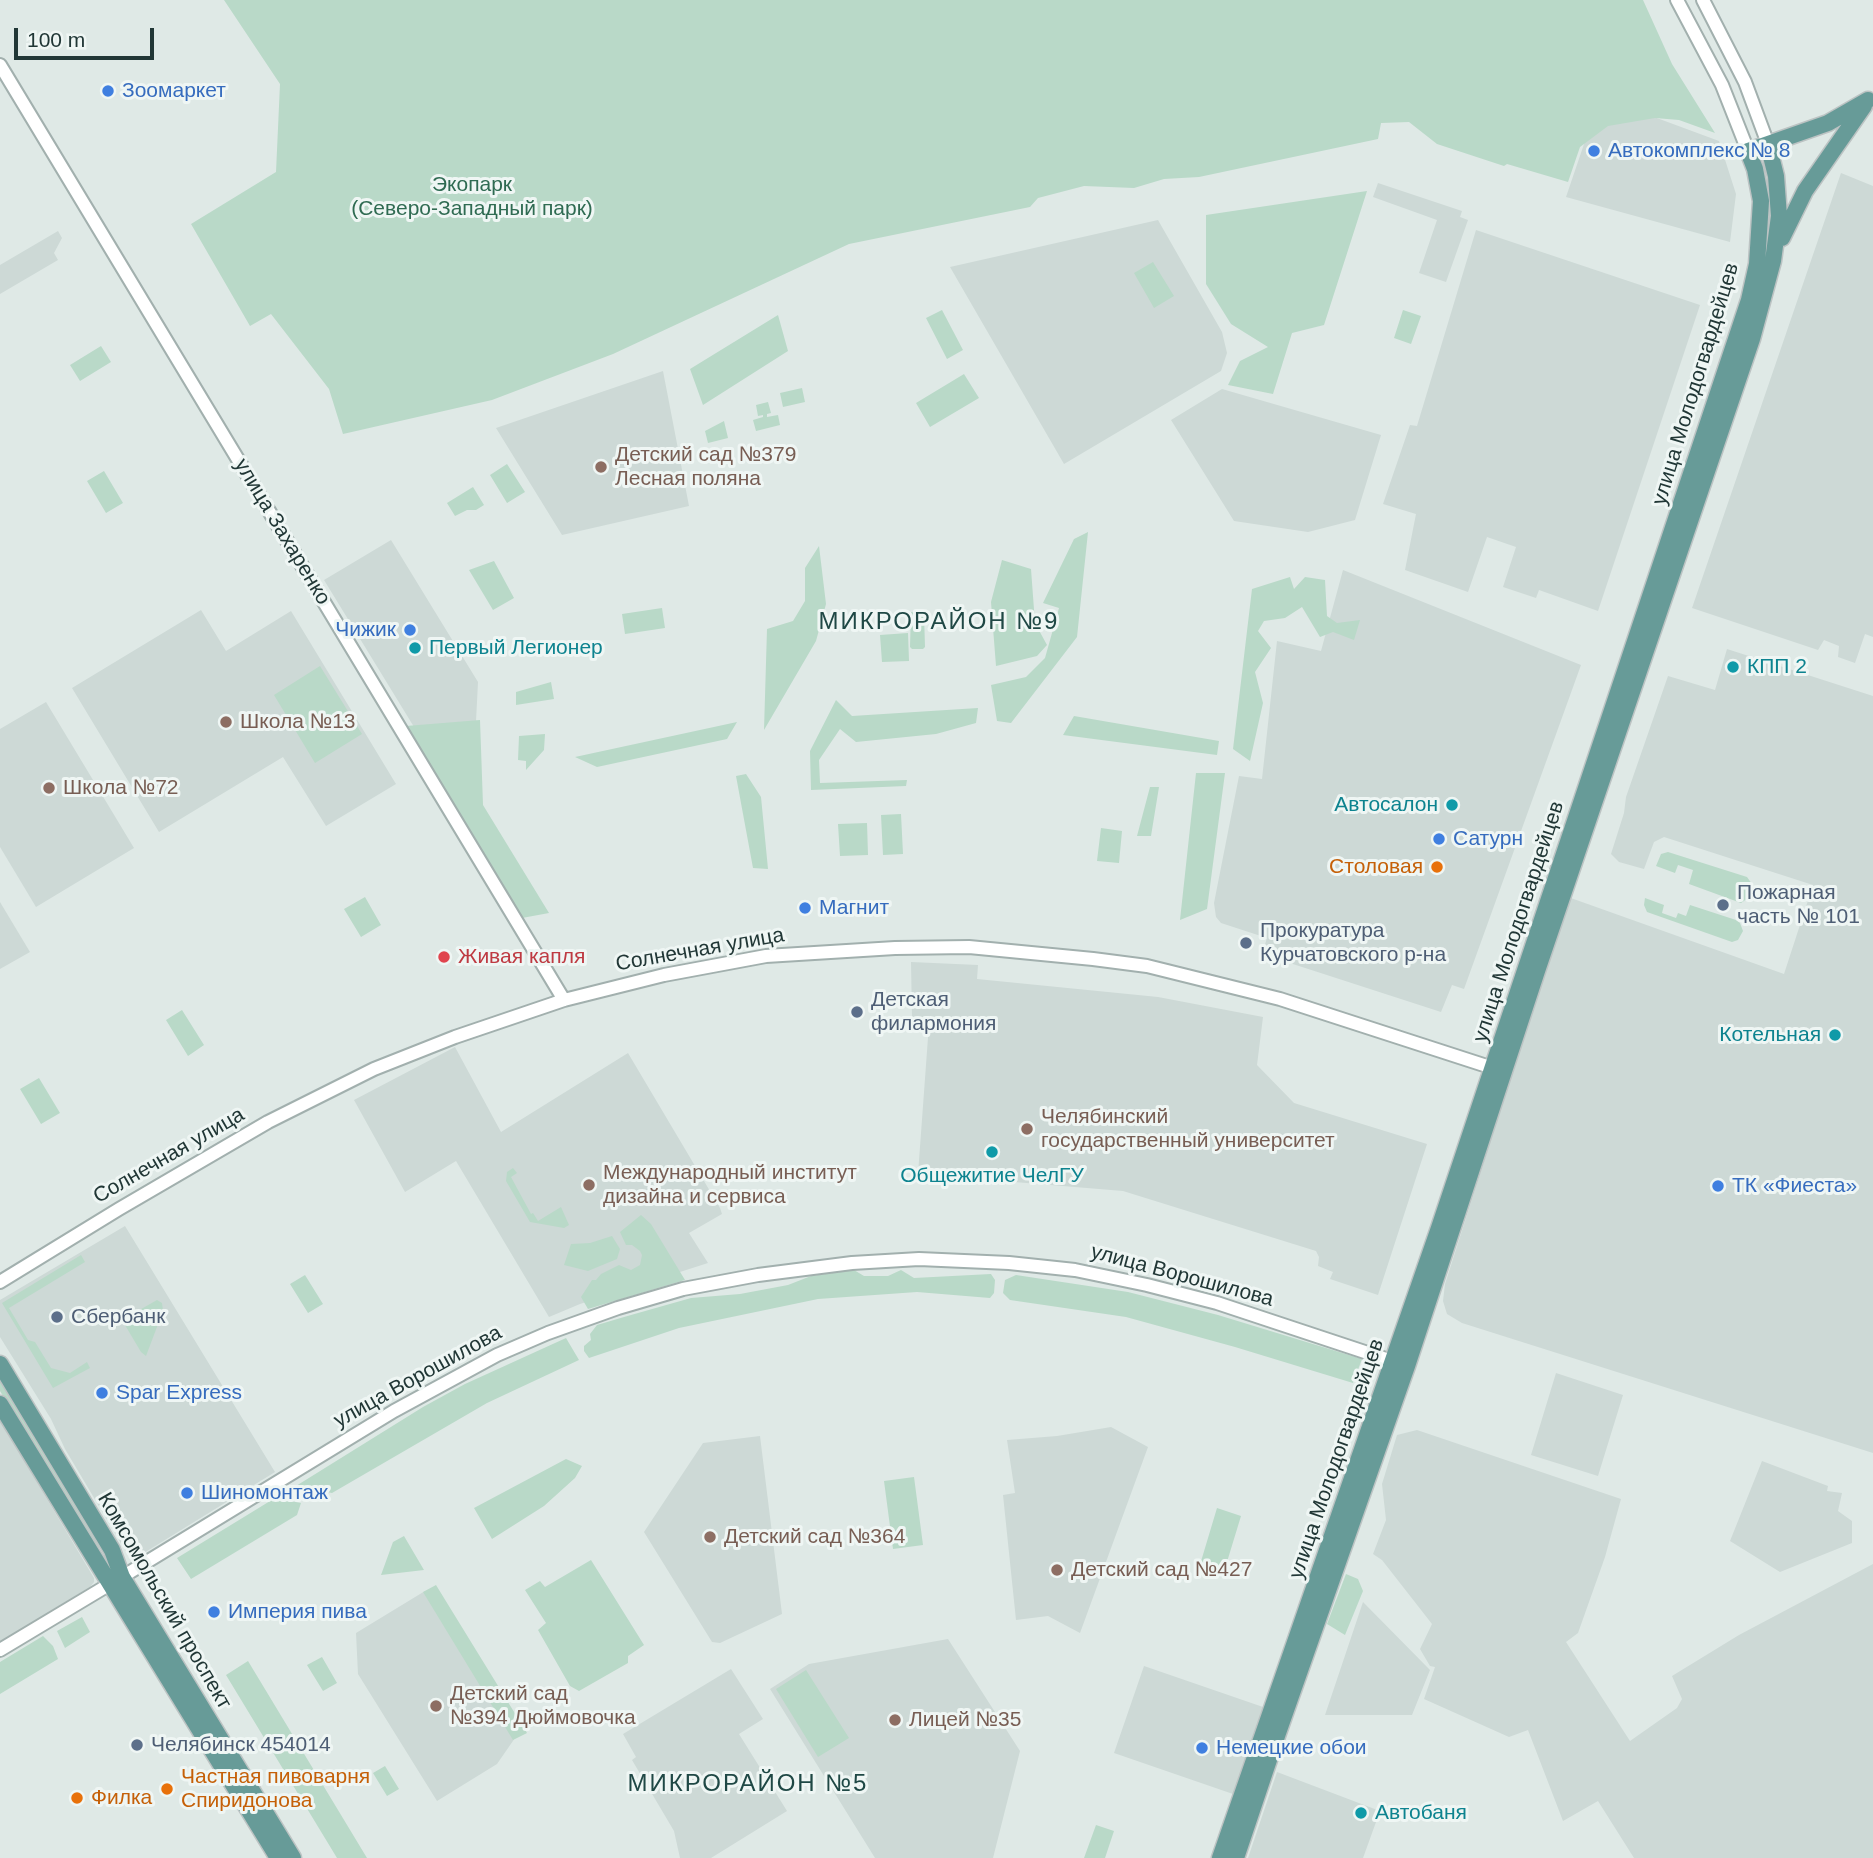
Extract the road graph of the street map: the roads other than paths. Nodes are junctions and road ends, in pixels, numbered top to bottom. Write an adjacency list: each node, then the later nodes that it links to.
1 (1677, 0): 6 (street, улица Молодогвардейцев)
2 (1703, 0): 5 (street, улица Молодогвардейцев)
3 (0, 65): 9 (street, улица Захаренко)
4 (1870, 96): 5 (main road); 7 (main road)
5 (1768, 144): 6 (main road); 7 (main road, улица Молодогвардейцев)
6 (1748, 151): 8 (main road, улица Молодогвардейцев)
7 (1773, 261): 8 (main road, улица Молодогвардейцев)
8 (1637, 657): 10 (main road, улица Молодогвардейцев)
9 (564, 1000): 10 (street, Солнечная улица); 11 (street, Солнечная улица)
10 (1498, 1070): 12 (main road, улица Молодогвардейцев)
11 (0, 1283)
12 (1399, 1363): 15 (street, улица Ворошилова); 18 (main road, улица Молодогвардейцев)
13 (0, 1364): 15 (main road, Комсомольский проспект)
14 (0, 1404): 15 (main road, Комсомольский проспект)
15 (116, 1581): 16 (street, улица Ворошилова); 17 (main road, Комсомольский проспект); 19 (main road, Комсомольский проспект)
16 (0, 1650)
17 (184, 1704): 19 (main road); 20 (main road, Комсомольский проспект)
18 (1272, 1731): 22 (main road, улица Молодогвардейцев); 23 (main road, улица Молодогвардейцев)
19 (219, 1736): 21 (main road, Комсомольский проспект)
20 (278, 1858)
21 (293, 1858)
22 (1220, 1858)
23 (1236, 1858)

